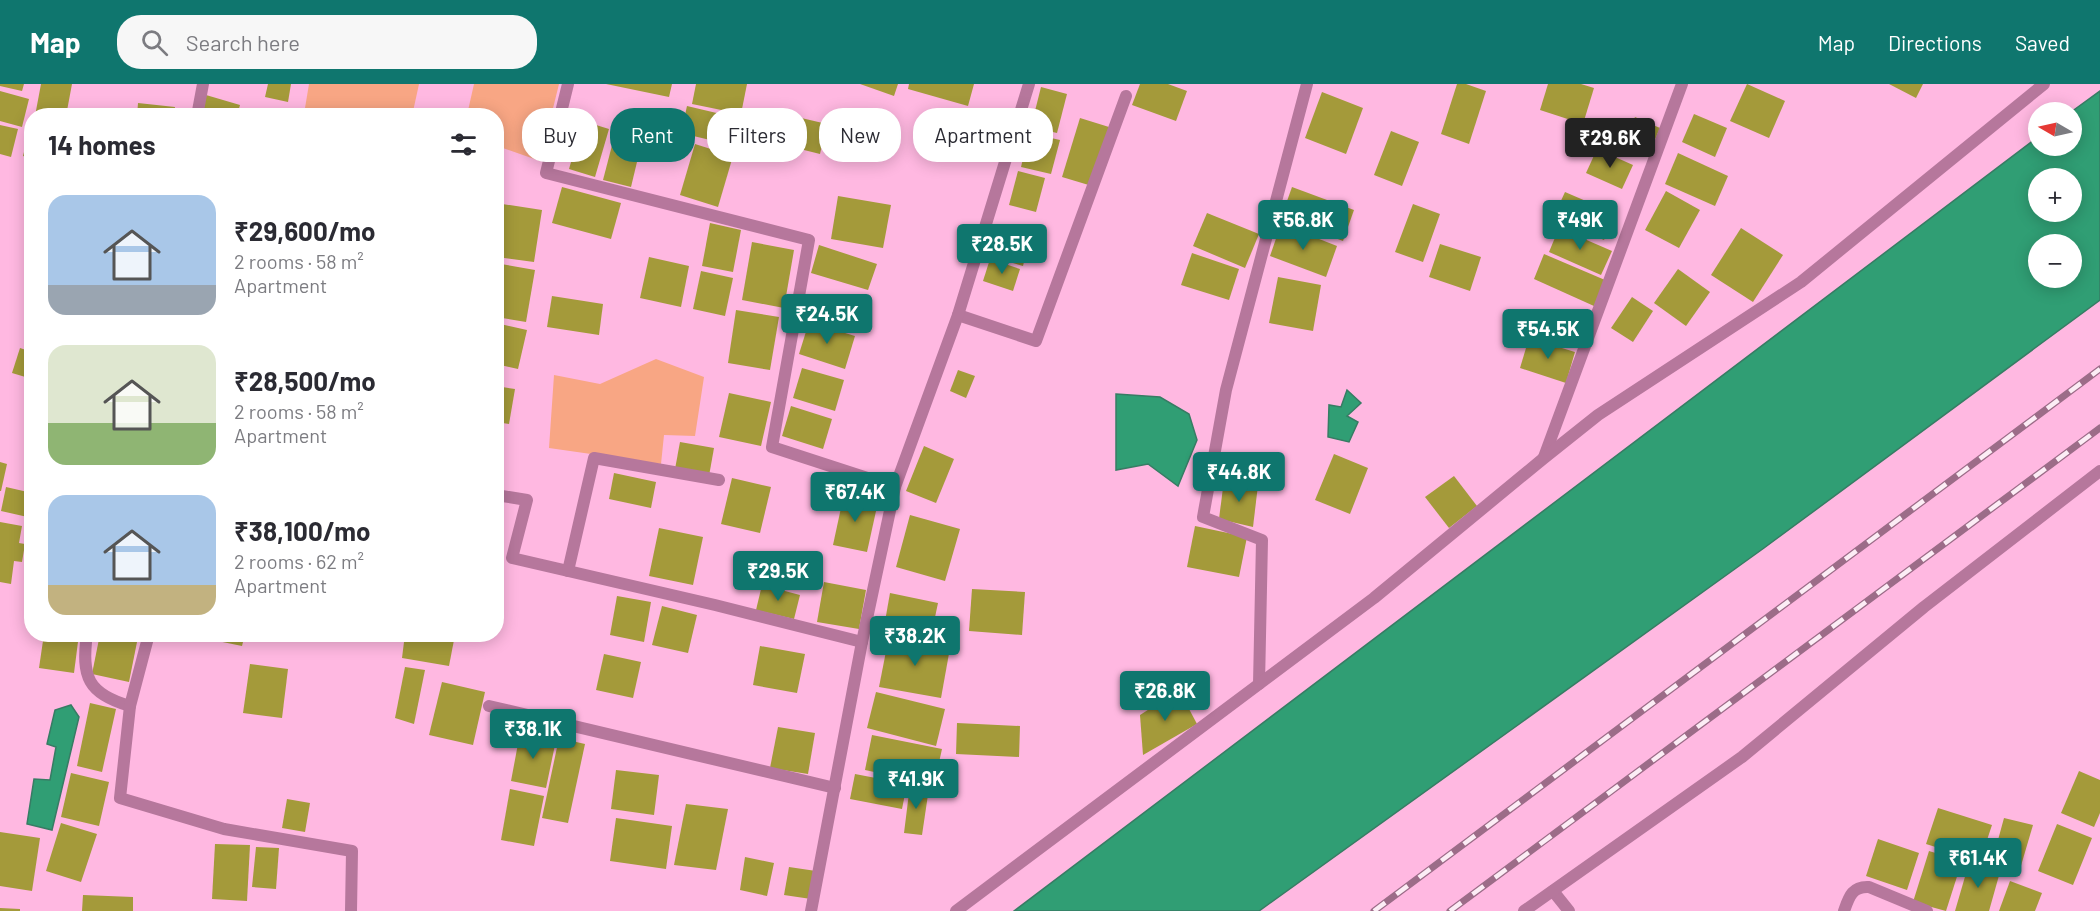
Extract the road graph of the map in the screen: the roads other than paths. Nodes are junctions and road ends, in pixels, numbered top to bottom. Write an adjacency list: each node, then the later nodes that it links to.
1 (202, 84): 8 (street)
2 (568, 84): 13 (street)
3 (1029, 84): 9 (street)
4 (1307, 84): 19 (street)
5 (1682, 84): 10 (street)
6 (2044, 84): 10 (street)
7 (1126, 96): 9 (street)
8 (198, 108)
9 (958, 315): 13 (street)
10 (1544, 458): 19 (street)
11 (2100, 471): 23 (street)
12 (719, 480): 15 (street)
13 (895, 487): 18 (street)
14 (504, 496): 15 (street)
15 (568, 571): 18 (street)
16 (86, 642): 20 (street)
17 (146, 642): 20 (street)
18 (862, 642): 22 (street)
19 (1259, 684): 26 (street)
20 (130, 706): 24 (street)
21 (489, 706): 22 (street)
22 (835, 788): 25 (street)
23 (1553, 891): 27 (street); 28 (street)
24 (351, 911)
25 (811, 911)
26 (956, 911)
27 (1524, 911)
28 (1569, 911)
29 (1844, 911): 30 (street)
30 (1927, 911)

